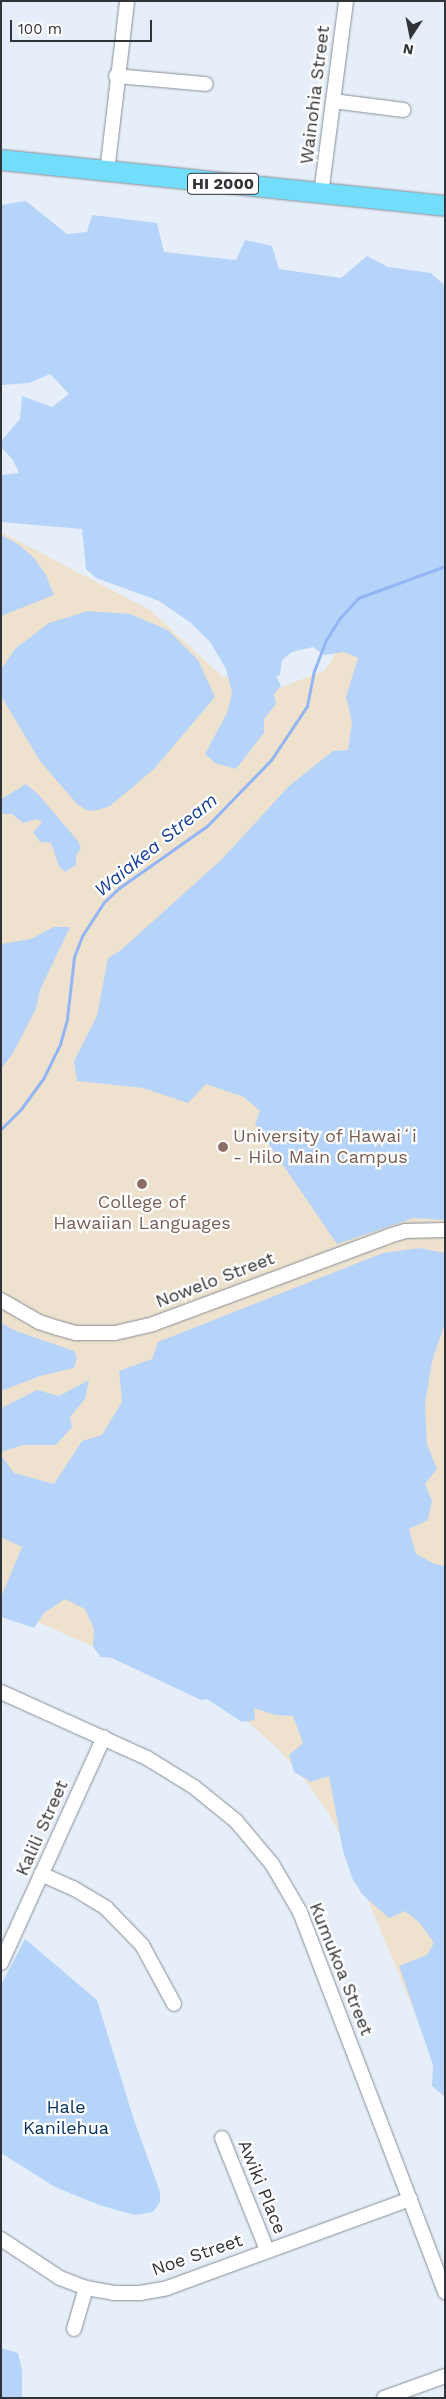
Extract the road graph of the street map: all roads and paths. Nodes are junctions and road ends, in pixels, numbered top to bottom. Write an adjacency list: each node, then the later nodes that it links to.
1 (127, 1): 3 (street)
2 (346, 1): 5 (street, Wainohia Street)
3 (116, 76): 4 (street); 8 (street)
4 (206, 84)
5 (333, 102): 6 (street); 9 (street, Wainohia Street)
6 (403, 110)
7 (1, 160): 8 (highway, HI 2000)
8 (106, 172): 9 (highway, HI 2000)
9 (321, 194): 10 (highway, HI 2000)
10 (445, 206)
11 (445, 1230): 12 (street, Nowelo Street)
12 (1, 1300)
13 (1, 1692): 14 (street, Kumukoa Street)
14 (104, 1737): 15 (street, Kalili Street); 19 (street, Kumukoa Street)
15 (41, 1874): 16 (street, Kalili Street); 17 (street)
16 (1, 1963)
17 (174, 2004)
18 (222, 2138): 21 (street, Awiki Place)
19 (410, 2199): 21 (street, Noe Street); 23 (street, Kumukoa Street)
20 (1, 2239): 22 (street, Noe Street)
21 (268, 2250): 22 (street, Noe Street)
22 (86, 2288): 24 (street)
23 (445, 2292)
24 (74, 2329)
25 (445, 2376): 26 (street)
26 (384, 2398)

